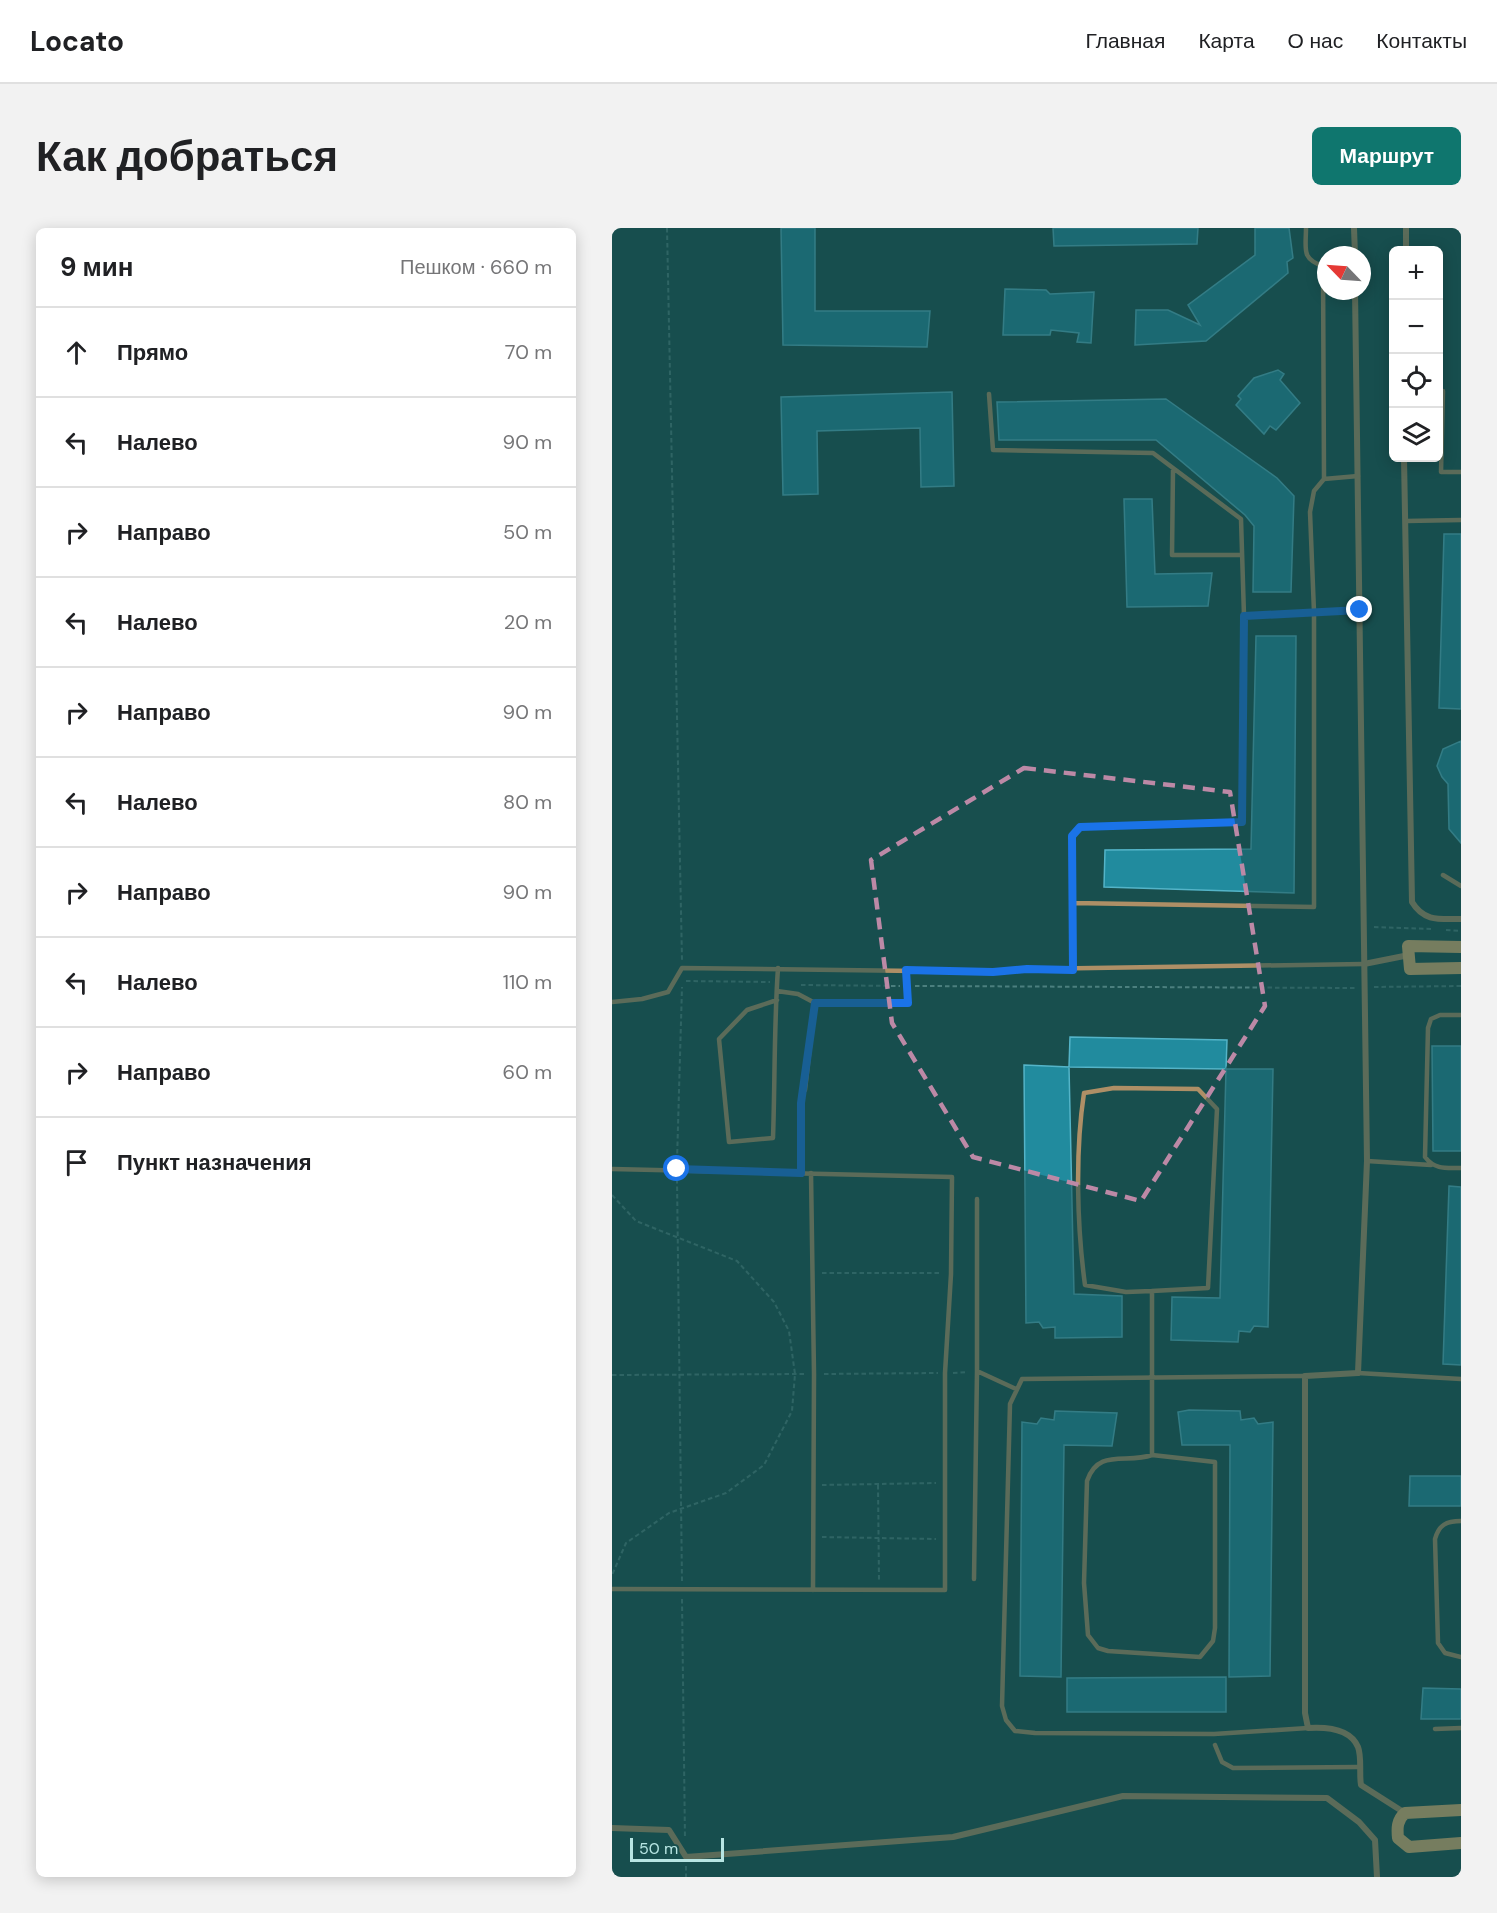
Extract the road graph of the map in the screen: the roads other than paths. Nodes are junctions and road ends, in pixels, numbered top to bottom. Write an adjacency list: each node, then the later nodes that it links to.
1 (1306, 228): 6 (lane)
2 (1354, 228): 4 (street)
3 (1406, 228): 5 (street)
4 (1355, 246)
5 (1406, 246)
6 (1317, 264)
7 (1324, 300): 15 (lane)
8 (1355, 300): 14 (street)
9 (989, 394): 12 (lane)
10 (1443, 408): 13 (lane)
11 (1404, 462): 17 (street)
12 (1173, 470): 18 (lane); 18 (lane)
13 (1461, 472)
14 (1358, 476): 15 (lane); 19 (street)
15 (1324, 479): 20 (lane)
16 (1461, 520): 17 (lane)
17 (1406, 521): 25 (street)
18 (1241, 555): 21 (lane)
19 (1360, 610): 20 (lane); 28 (street)
20 (1314, 612): 21 (lane); 24 (lane)
21 (1244, 616): 24 (lane)
22 (1443, 875): 23 (lane)
23 (1461, 886)
24 (1072, 903): 32 (lane)
25 (1461, 919)
26 (1461, 947): 27 (street)
27 (1410, 955): 28 (street); 30 (street)
28 (1365, 964): 32 (lane); 39 (street)
29 (778, 968): 31 (lane); 33 (lane); 35 (lane)
30 (1461, 968)
31 (906, 970): 32 (lane); 36 (lane)
32 (1073, 970)
33 (777, 991): 34 (lane); 36 (lane)
34 (777, 1000): 34 (lane)
35 (612, 1002)
36 (815, 1003): 38 (lane)
37 (1461, 1015): 40 (lane)
38 (805, 1090)
39 (1367, 1161): 40 (lane); 47 (street)
40 (1431, 1165): 42 (lane)
41 (612, 1168): 43 (lane)
42 (1461, 1168)
43 (811, 1173): 56 (lane); 56 (lane)
44 (977, 1199): 46 (lane)
45 (1152, 1291): 45 (lane); 48 (lane)
46 (977, 1371): 51 (lane); 54 (lane)
47 (1358, 1373): 49 (street); 50 (lane)
48 (1150, 1376): 49 (lane); 51 (lane); 52 (lane)
49 (1305, 1376): 58 (street)
50 (1461, 1379)
51 (1016, 1389): 58 (lane)
52 (1152, 1455): 52 (lane)
53 (1461, 1521): 57 (lane)
54 (974, 1579)
55 (612, 1588): 56 (lane)
56 (813, 1590)
57 (1461, 1657)
58 (1308, 1728): 62 (street)
59 (1461, 1728): 60 (lane)
60 (1435, 1729)
61 (1215, 1745): 62 (lane)
62 (1359, 1767): 64 (street)
63 (1461, 1810): 64 (street)
64 (1405, 1813): 66 (street)
65 (612, 1828): 67 (street)
66 (1461, 1843)
67 (1377, 1877)

